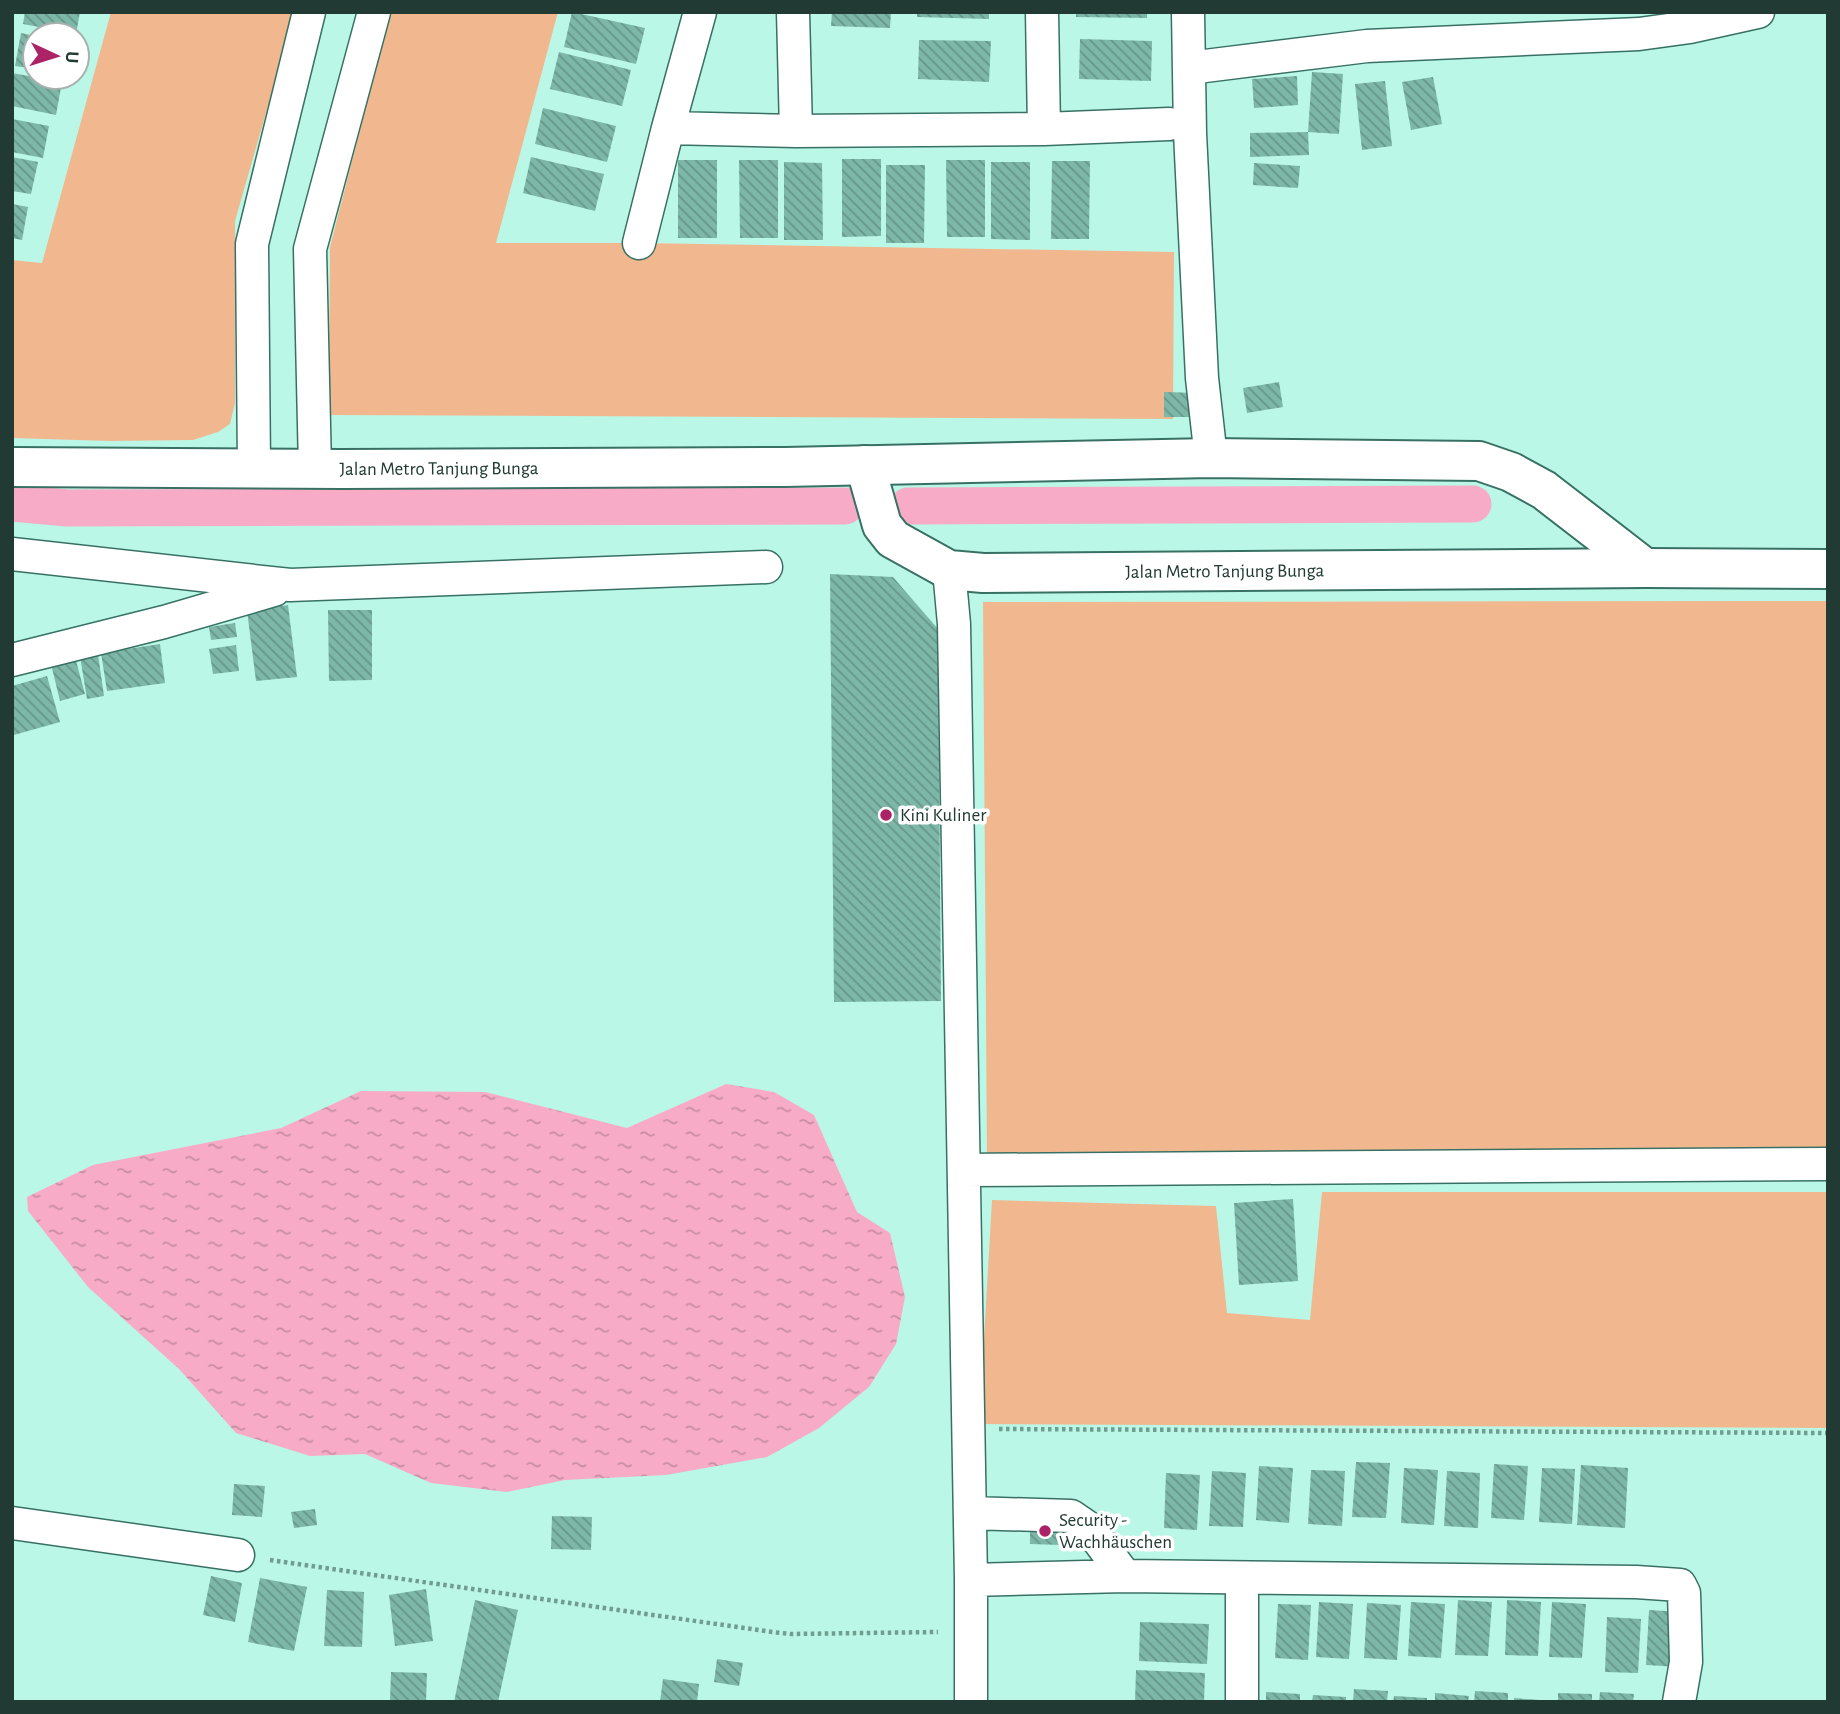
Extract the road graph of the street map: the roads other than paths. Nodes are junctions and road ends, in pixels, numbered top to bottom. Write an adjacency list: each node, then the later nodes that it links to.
1 (309, 12): 17 (street)
2 (374, 12): 18 (street)
3 (700, 12): 10 (street)
4 (793, 12): 12 (street)
5 (1042, 12): 11 (street)
6 (1188, 12): 8 (street)
7 (1758, 12): 8 (street)
8 (1189, 68): 14 (street)
9 (1169, 124): 11 (street)
10 (668, 128): 12 (street); 13 (street)
11 (1044, 130): 12 (street)
12 (796, 131)
13 (639, 243)
14 (1211, 458): 15 (main road, Jalan Metro Tanjung Bunga); 21 (main road, Jalan Metro Tanjung Bunga)
15 (865, 465): 18 (main road, Jalan Metro Tanjung Bunga); 23 (main road, Jalan Metro Tanjung Bunga)
16 (12, 467): 17 (main road, Jalan Metro Tanjung Bunga)
17 (254, 468): 18 (main road, Jalan Metro Tanjung Bunga)
18 (315, 469)
19 (12, 554): 24 (street)
20 (766, 567): 24 (street)
21 (1645, 568): 22 (main road, Jalan Metro Tanjung Bunga); 23 (main road, Jalan Metro Tanjung Bunga)
22 (1828, 569)
23 (949, 570): 27 (street)
24 (290, 585): 25 (street)
25 (12, 660)
26 (1828, 1164): 27 (street)
27 (964, 1170): 28 (street)
28 (970, 1513): 31 (street); 33 (street)
29 (12, 1523): 30 (street)
30 (237, 1555)
31 (1125, 1576): 32 (street); 33 (street)
32 (1242, 1578): 35 (street); 36 (street)
33 (971, 1580): 34 (street)
34 (971, 1702)
35 (1242, 1702)
36 (1679, 1702)

